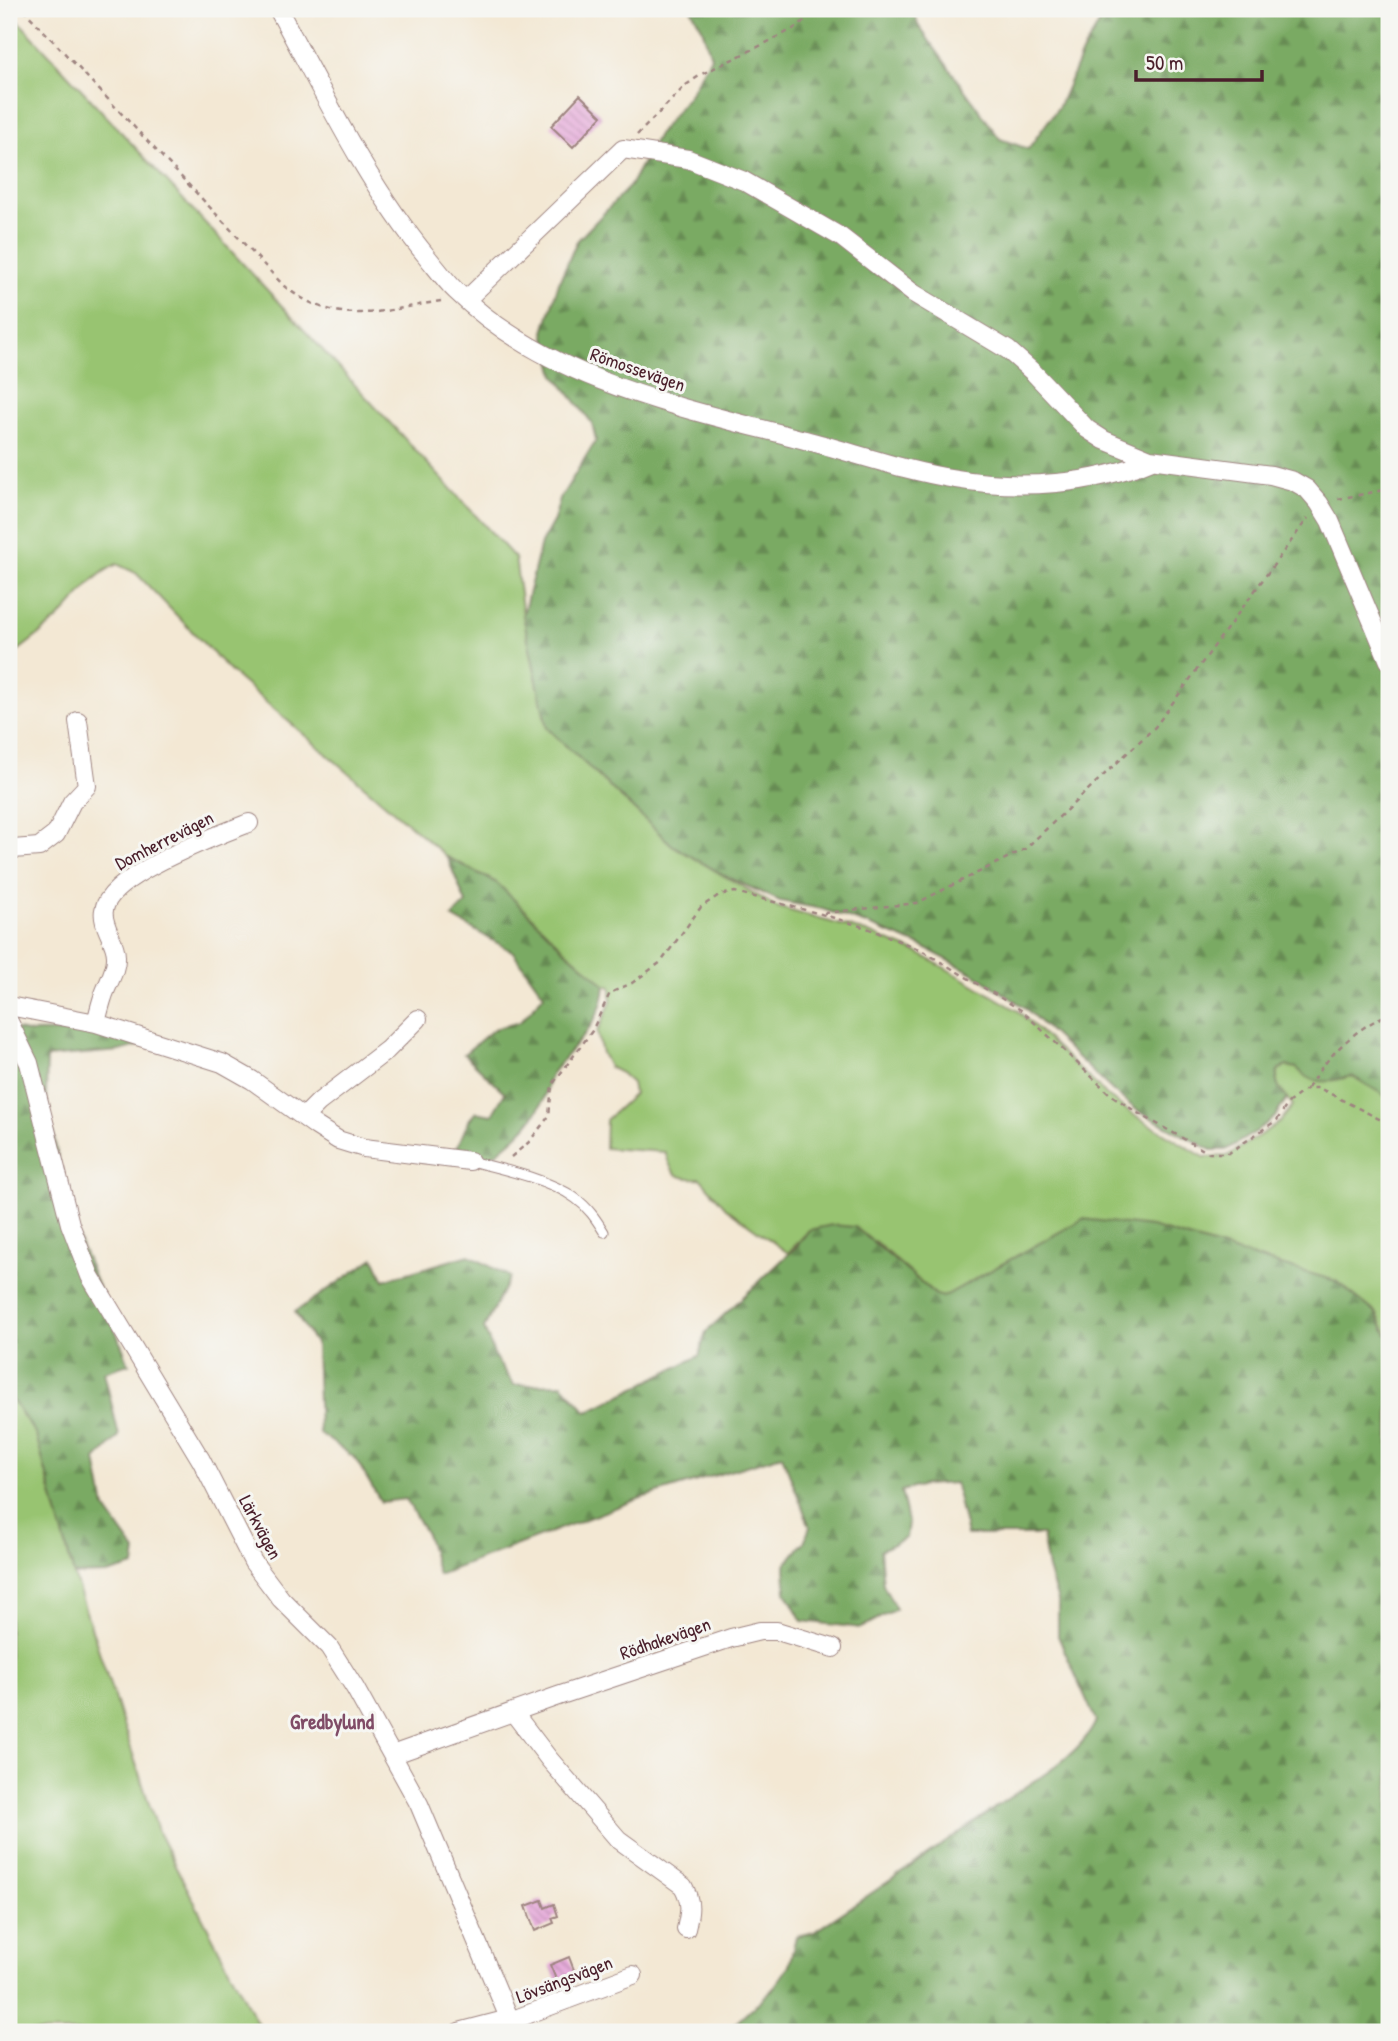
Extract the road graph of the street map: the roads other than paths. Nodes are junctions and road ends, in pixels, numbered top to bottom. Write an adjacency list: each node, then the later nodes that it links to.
1 (278, 9): 2 (street, Römossevägen)
2 (463, 297): 3 (street, Römossevägen); 3 (street)
3 (1153, 460): 4 (street)
4 (1389, 661)
5 (78, 720): 7 (street)
6 (249, 823): 11 (street, Domherrevägen)
7 (9, 847)
8 (9, 1006): 11 (street)
9 (418, 1019): 12 (street)
10 (9, 1022): 17 (street, Lärkvägen)
11 (96, 1023): 12 (street)
12 (303, 1117): 13 (street)
13 (470, 1161): 14 (lane)
14 (604, 1232)
15 (833, 1648): 16 (street, Rödhakevägen)
16 (513, 1712): 17 (street, Rödhakevägen); 18 (street)
17 (392, 1755): 20 (street, Lärkvägen)
18 (686, 1929)
19 (632, 1975): 20 (street, Lövsängsvägen)
20 (511, 2024): 21 (street, Lövsängsvägen)
21 (459, 2032)

